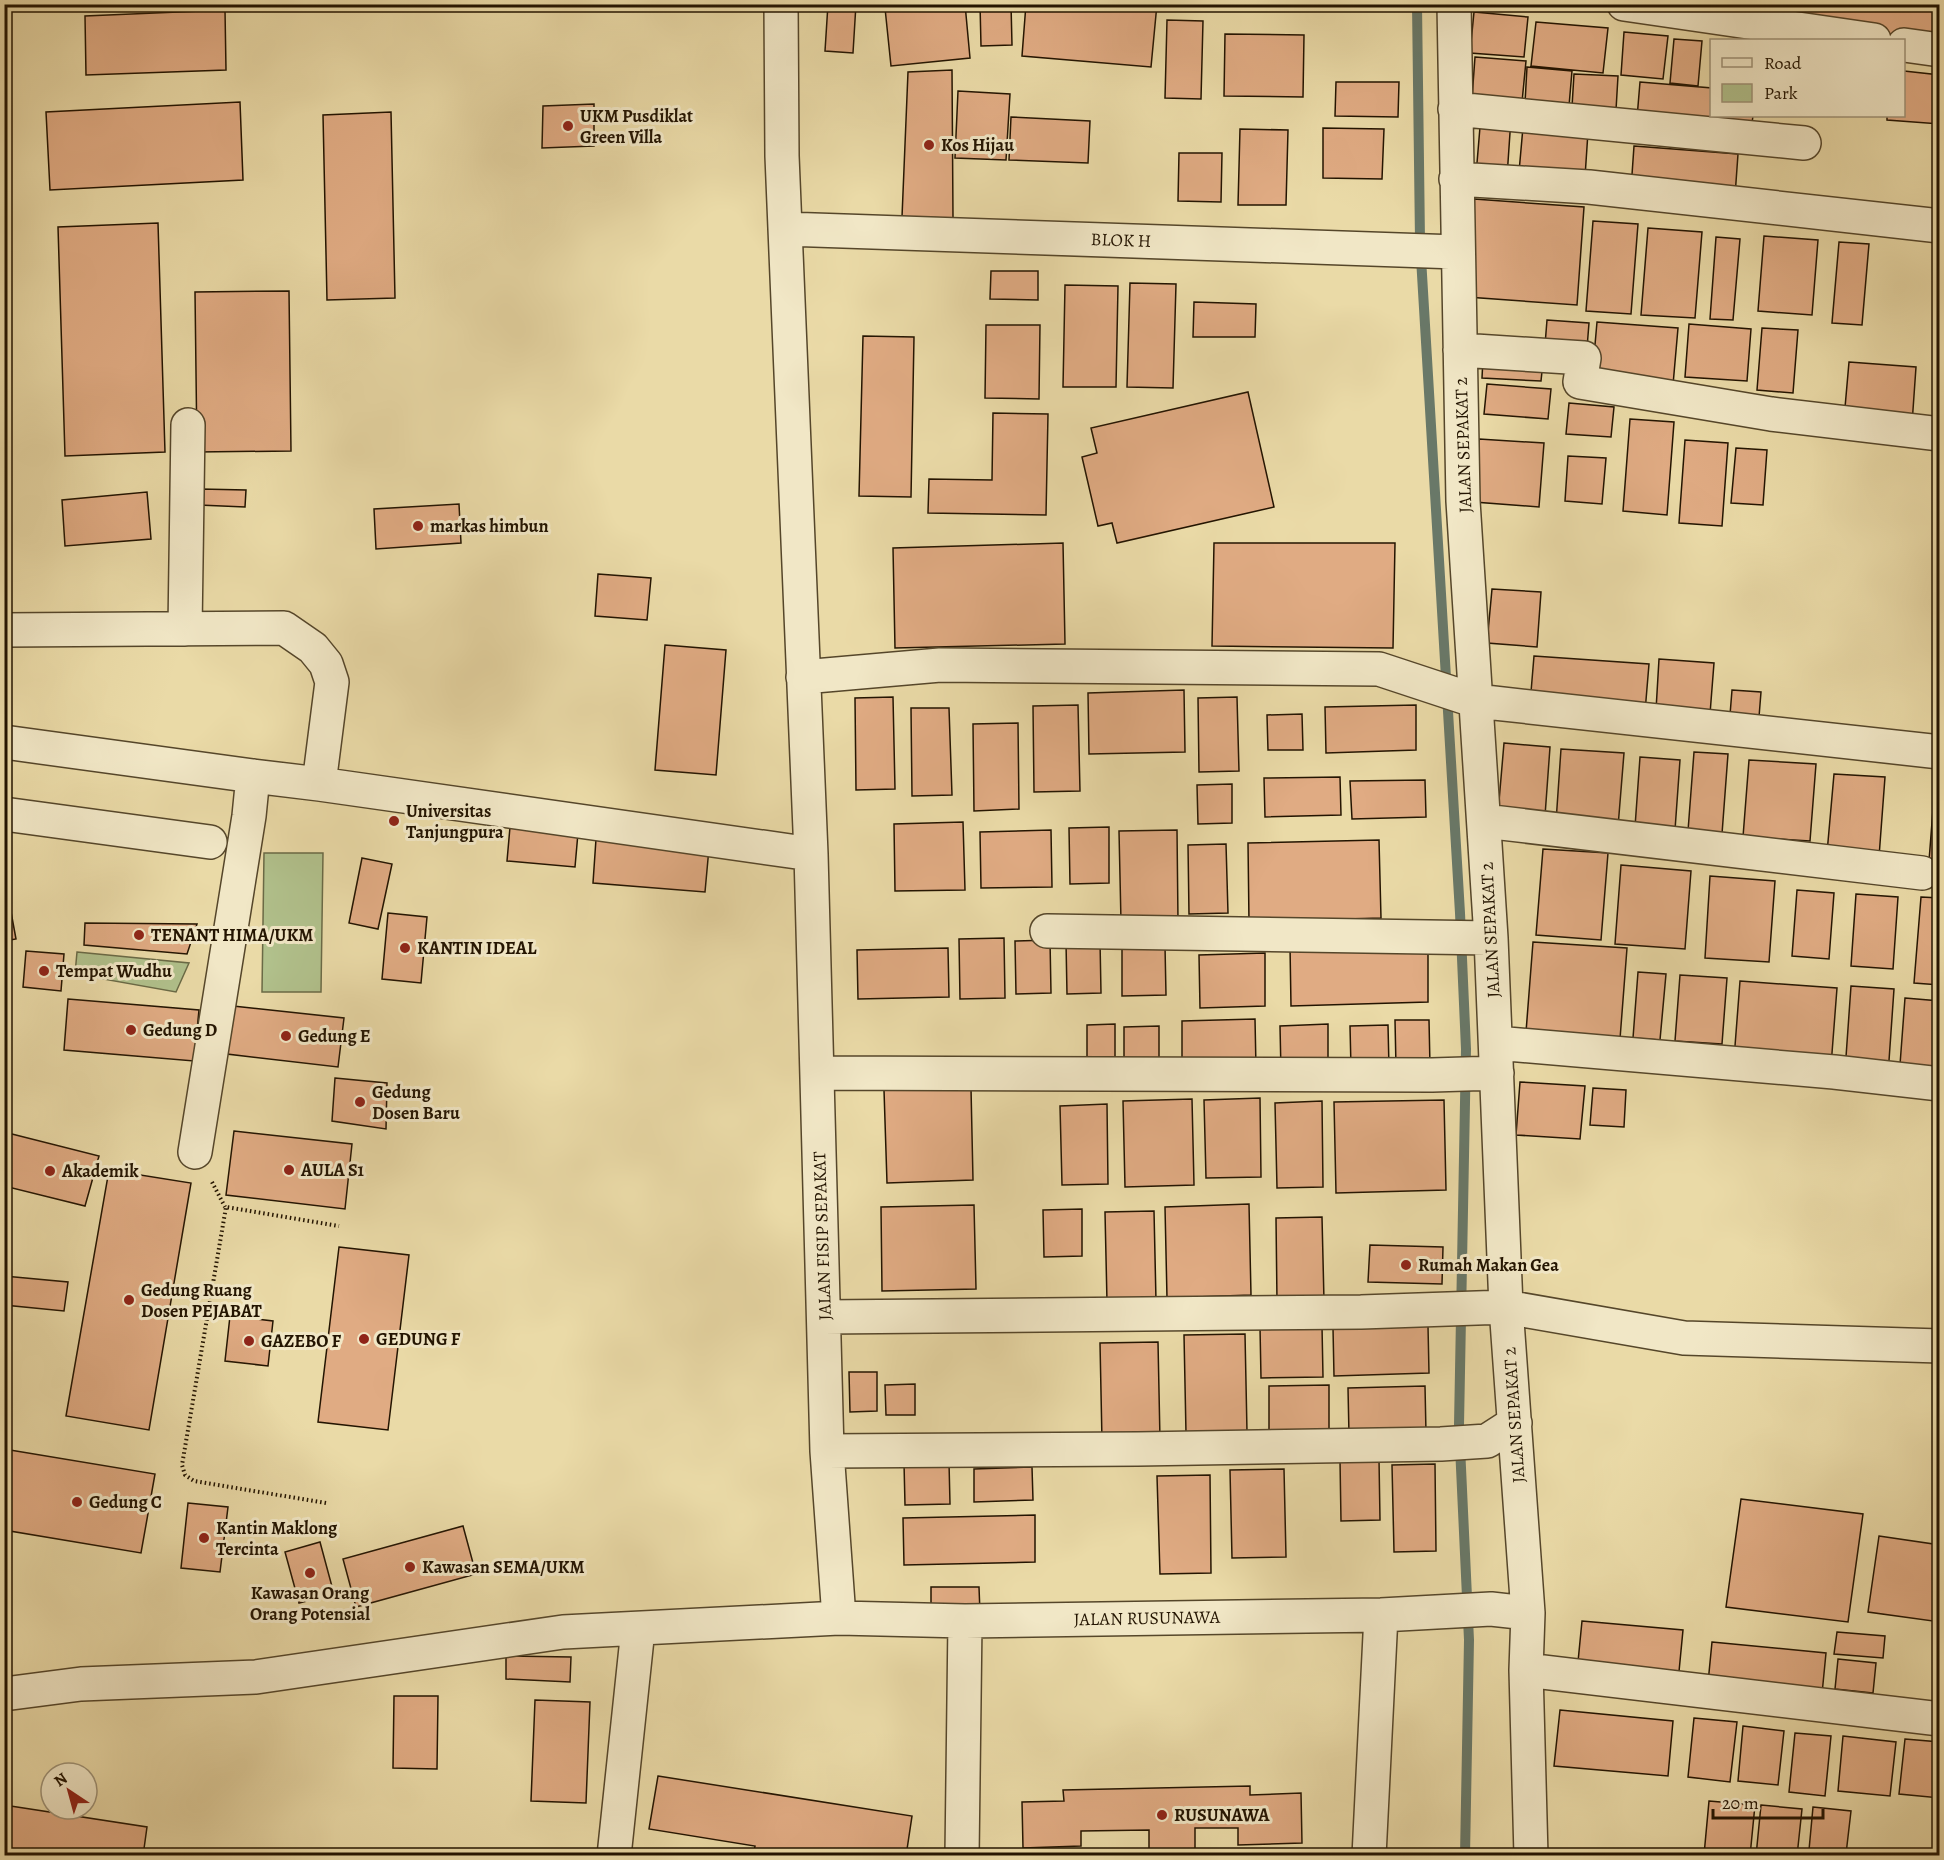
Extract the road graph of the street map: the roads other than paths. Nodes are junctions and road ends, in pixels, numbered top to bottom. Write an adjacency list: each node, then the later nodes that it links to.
1 (781, 4): 11 (street, JALAN FISIP SEPAKAT)
2 (1454, 4): 7 (street, JALAN SEPAKAT 2)
3 (1624, 4): 4 (street)
4 (1867, 39)
5 (1905, 45): 6 (street)
6 (1940, 50)
7 (1455, 109): 8 (street); 9 (street, JALAN SEPAKAT 2)
8 (1804, 144)
9 (1456, 179): 10 (street); 12 (street, JALAN SEPAKAT 2)
10 (1940, 226)
11 (785, 229): 12 (street, BLOK H); 18 (street, JALAN FISIP SEPAKAT)
12 (1450, 252): 13 (street, JALAN SEPAKAT 2)
13 (1460, 350): 15 (street); 19 (street, JALAN SEPAKAT 2)
14 (188, 425): 16 (street)
15 (1940, 434)
16 (185, 629): 17 (street); 23 (street)
17 (4, 630)
18 (803, 677): 19 (street); 27 (street, JALAN FISIP SEPAKAT)
19 (1476, 701): 21 (street); 25 (street, JALAN SEPAKAT 2)
20 (4, 742): 22 (street)
21 (1940, 753)
22 (253, 776): 23 (street); 34 (street)
23 (319, 784): 27 (street)
24 (4, 814): 26 (street)
25 (1484, 821): 28 (street); 30 (street, JALAN SEPAKAT 2)
26 (210, 842)
27 (811, 854): 32 (street, JALAN FISIP SEPAKAT)
28 (1922, 873)
29 (1047, 931): 30 (street)
30 (1483, 937): 31 (street, JALAN SEPAKAT 2)
31 (1490, 1063): 32 (street); 33 (street); 35 (street, JALAN SEPAKAT 2)
32 (817, 1073): 36 (street, JALAN FISIP SEPAKAT)
33 (1940, 1084)
34 (195, 1152)
35 (1495, 1307): 36 (street); 37 (street); 38 (street, JALAN SEPAKAT 2)
36 (824, 1317): 39 (street, JALAN FISIP SEPAKAT)
37 (1940, 1346)
38 (1515, 1423): 39 (street); 40 (street, JALAN SEPAKAT 2)
39 (827, 1451): 42 (street, JALAN FISIP SEPAKAT)
40 (1528, 1613): 41 (street, JALAN RUSUNAWA); 45 (street, JALAN SEPAKAT 2)
41 (1381, 1615): 43 (street, JALAN RUSUNAWA); 50 (street)
42 (839, 1618): 43 (street, JALAN RUSUNAWA); 44 (street, JALAN RUSUNAWA)
43 (965, 1621): 49 (street)
44 (638, 1629): 46 (street, JALAN RUSUNAWA); 48 (street)
45 (1526, 1670): 47 (street); 51 (street, JALAN SEPAKAT 2)
46 (4, 1694)
47 (1940, 1719)
48 (614, 1856)
49 (962, 1856)
50 (1370, 1856)
51 (1531, 1856)

